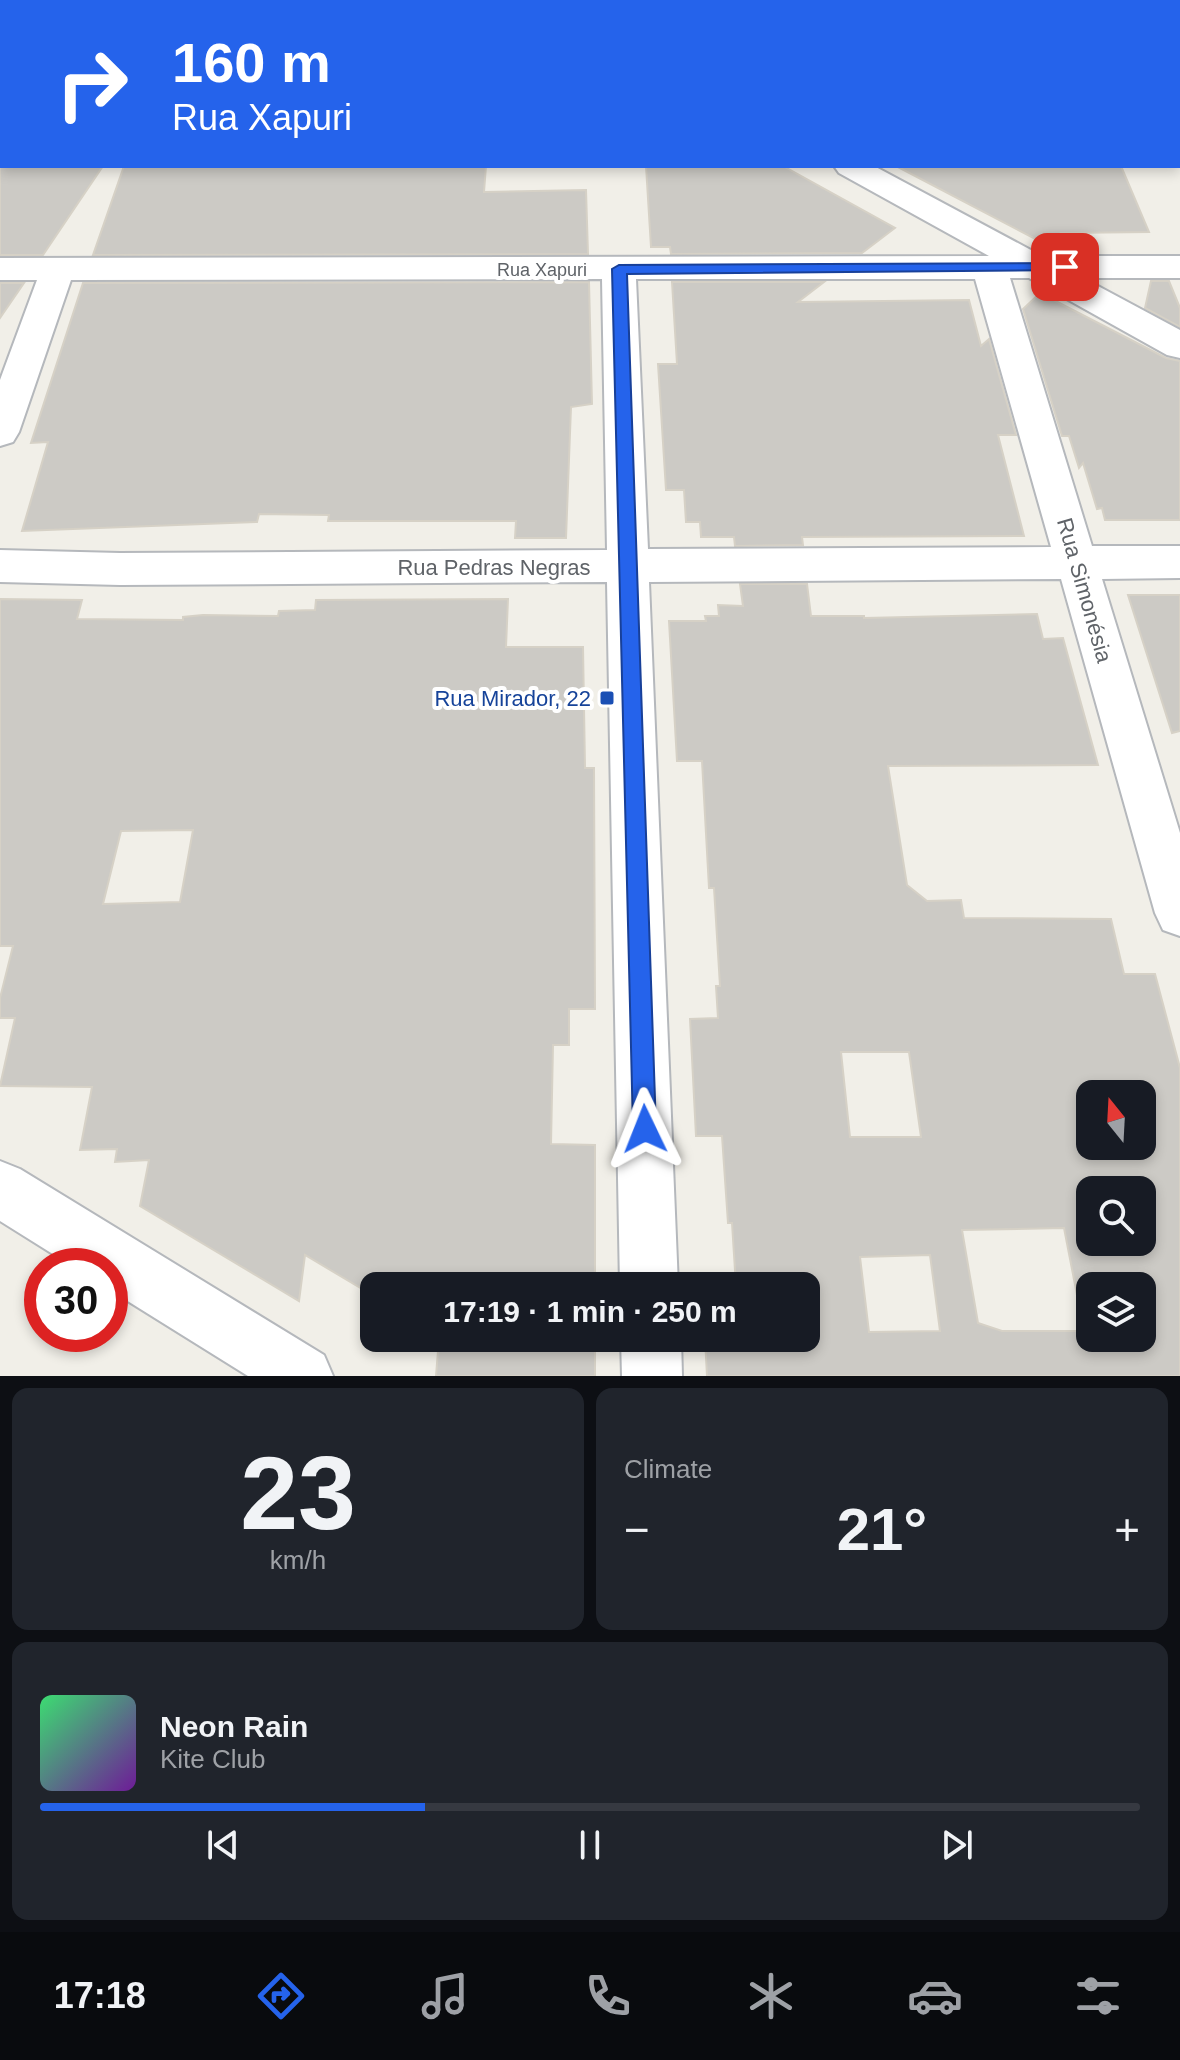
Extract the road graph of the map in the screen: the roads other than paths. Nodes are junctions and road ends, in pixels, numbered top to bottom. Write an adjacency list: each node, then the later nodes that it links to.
1 (854, 168): 3 (street)
2 (989, 267): 3 (street, Rua Xapuri); 6 (street, Rua Xapuri); 11 (street, Rua Simonésia)
3 (1036, 267): 4 (street, Rua Xapuri); 8 (street)
4 (1180, 267)
5 (0, 269): 7 (street, Rua Xapuri)
6 (619, 269): 7 (street, Rua Xapuri); 13 (street)
7 (57, 271): 9 (street)
8 (1180, 346)
9 (0, 432)
10 (1180, 562): 11 (street, Rua Pedras Negras)
11 (1078, 564): 13 (street, Rua Pedras Negras); 14 (street, Rua Simonésia)
12 (0, 566): 13 (street, Rua Pedras Negras)
13 (628, 566): 16 (street)
14 (1180, 913)
15 (0, 1189): 18 (street)
16 (649, 1272)
17 (651, 1352): 19 (street)
18 (303, 1376)
19 (652, 1376)

